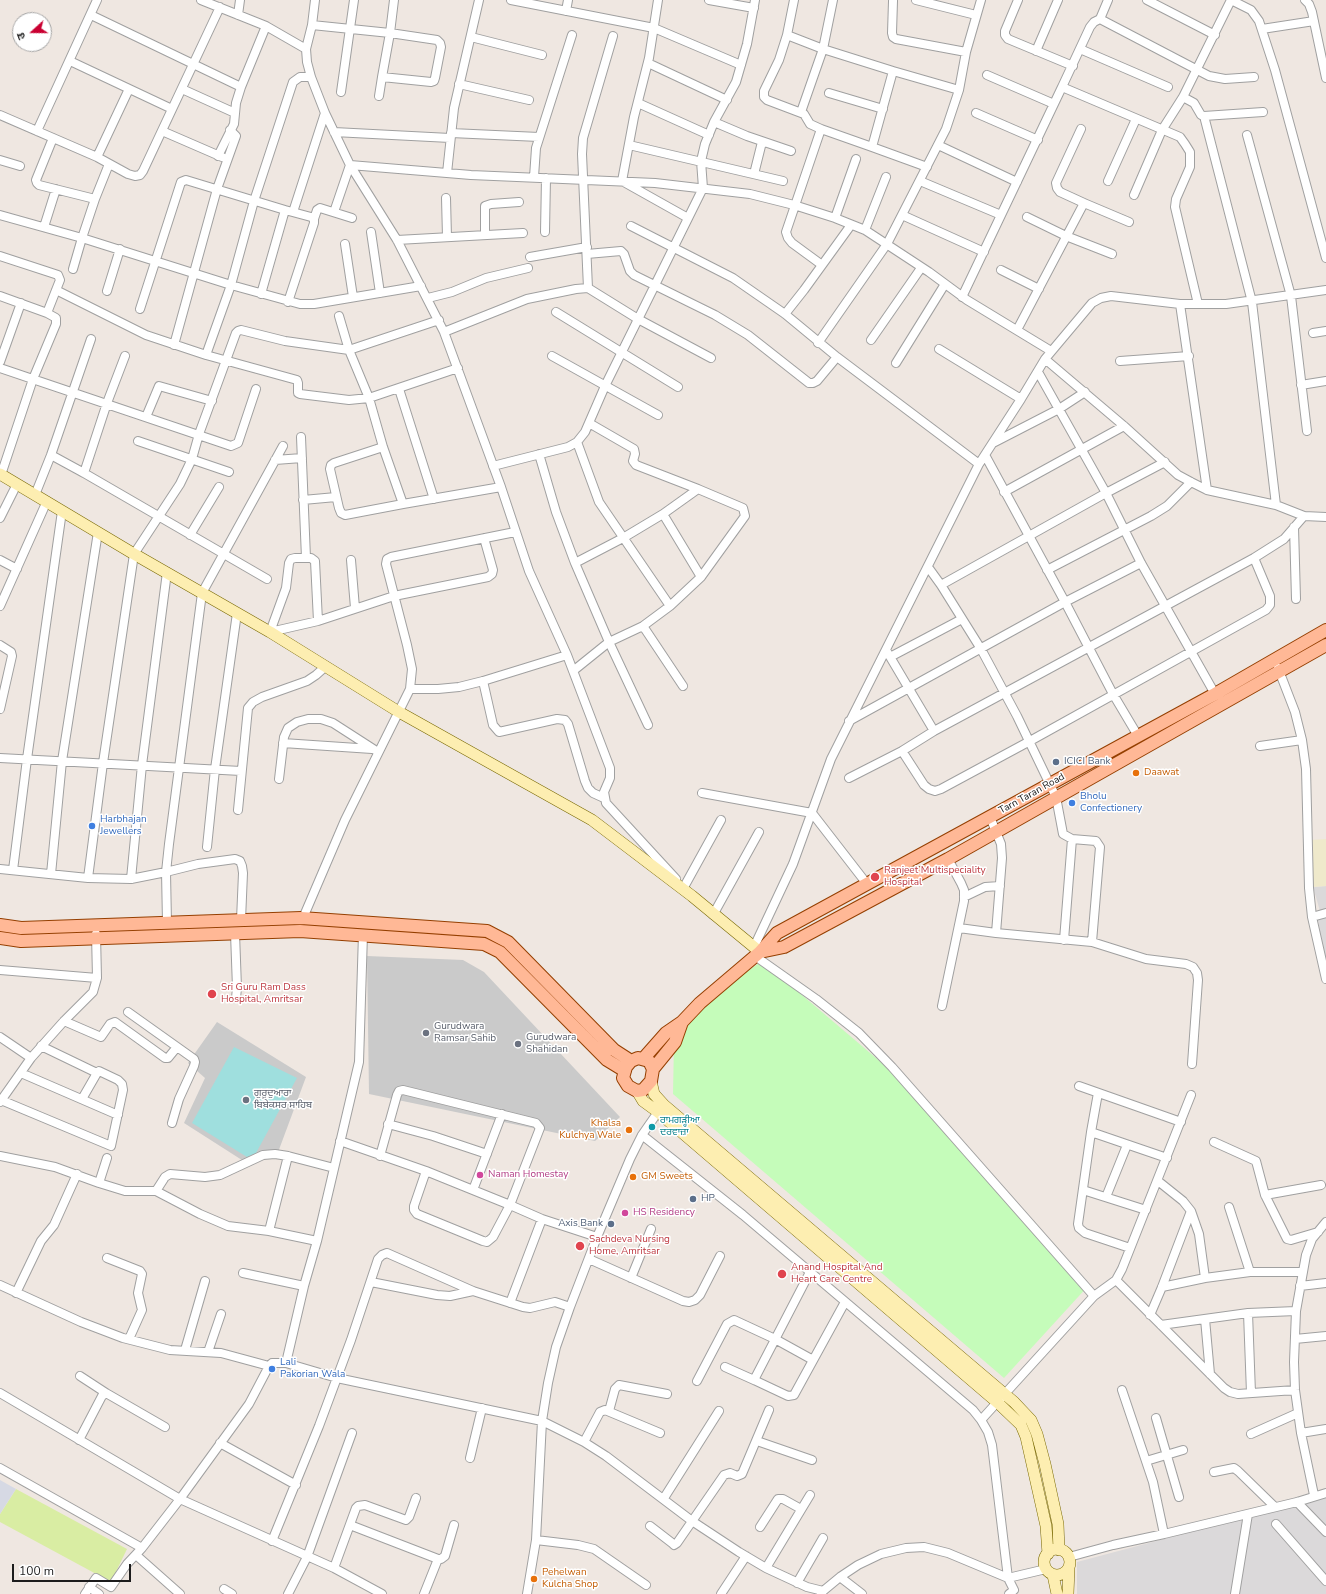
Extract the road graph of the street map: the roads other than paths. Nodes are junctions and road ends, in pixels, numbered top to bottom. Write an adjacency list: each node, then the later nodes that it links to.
1 (97, 0): 26 (street)
2 (201, 0): 24 (street)
3 (240, 0): 27 (street)
4 (315, 0): 31 (street)
5 (354, 0): 33 (street)
6 (394, 0): 36 (street)
7 (479, 0): 41 (street)
8 (512, 0): 25 (street)
9 (568, 0): 25 (street)
10 (658, 0): 34 (street)
11 (709, 0): 23 (street)
12 (794, 0): 38 (street)
13 (833, 0): 43 (street)
14 (892, 0): 46 (street)
15 (916, 0): 28 (street)
16 (981, 0): 28 (street)
17 (1018, 0): 45 (street)
18 (1058, 0): 45 (street)
19 (1108, 0): 29 (street)
20 (1147, 0): 39 (street)
21 (1231, 0): 35 (street); 39 (street)
22 (1305, 0): 30 (street)
23 (755, 4): 51 (street)
24 (220, 7): 27 (street); 50 (street)
25 (566, 11): 34 (street)
26 (91, 15): 48 (street); 50 (street)
27 (238, 15): 32 (street)
28 (976, 15): 46 (street)
29 (1100, 19): 44 (street); 53 (street)
30 (1314, 21): 35 (street); 59 (street)
31 (312, 25): 33 (street); 42 (street)
32 (266, 26): 42 (street); 61 (street)
33 (350, 28): 36 (street); 67 (street)
34 (654, 28): 49 (street); 51 (street)
35 (1262, 29): 167 (street)
36 (390, 33): 57 (street); 57 (street)
37 (572, 35): 96 (street)
38 (787, 35): 43 (street); 77 (street)
39 (1215, 35): 53 (street)
40 (613, 36): 119 (street)
41 (470, 37): 47 (street); 60 (street)
42 (306, 49): 56 (street)
43 (823, 49): 54 (street); 77 (street)
44 (1080, 49): 52 (street); 63 (street)
45 (1036, 50): 52 (street)
46 (966, 52): 66 (street)
47 (542, 55)
48 (70, 61): 64 (street); 90 (street)
49 (648, 63): 72 (street); 73 (street)
50 (194, 64): 61 (street); 65 (street)
51 (741, 65): 72 (street)
52 (1072, 66): 62 (street)
53 (1197, 70): 58 (street); 70 (street)
54 (893, 71): 66 (street); 76 (street)
55 (987, 74): 74 (street)
56 (311, 77): 80 (street); 131 (street)
57 (382, 77): 69 (street)
58 (1254, 77)
59 (1326, 78)
60 (459, 84): 71 (street); 95 (street)
61 (241, 87): 79 (street)
62 (1062, 87): 74 (street); 84 (street)
63 (1168, 87)
64 (129, 89): 75 (street); 105 (street)
65 (182, 89): 75 (street); 79 (street)
66 (959, 90): 101 (street)
67 (341, 92)
68 (829, 93): 76 (street)
69 (379, 96)
70 (1183, 97): 83 (street); 89 (street)
71 (529, 100)
72 (727, 100): 85 (street)
73 (638, 103): 93 (street); 100 (street)
74 (1054, 104): 98 (street)
75 (172, 109): 91 (street)
76 (883, 109): 102 (street)
77 (801, 112): 86 (street)
78 (1263, 112): 83 (street)
79 (235, 113): 88 (street)
80 (325, 113): 92 (street); 135 (street)
81 (976, 113): 98 (street)
82 (0, 115): 90 (street)
83 (1204, 116): 192 (street)
84 (1136, 118): 89 (street); 122 (street)
85 (714, 122): 93 (street); 99 (street)
86 (821, 129): 102 (street); 134 (street)
87 (1081, 129): 133 (street)
88 (230, 130): 104 (street); 108 (street)
89 (1162, 130): 128 (street); 195 (street)
90 (37, 131): 97 (street)
91 (162, 131): 104 (street); 110 (street)
92 (334, 132): 95 (street); 111 (street)
93 (709, 135): 109 (street)
94 (1247, 135): 187 (street)
95 (451, 136): 96 (street); 114 (street)
96 (539, 137): 116 (street)
97 (53, 138): 105 (street); 126 (street)
98 (1038, 140): 124 (street)
99 (762, 142): 103 (street); 115 (street)
100 (629, 144): 109 (street); 123 (street)
101 (938, 145): 113 (street); 124 (street)
102 (872, 148): 113 (street)
103 (790, 151)
104 (218, 156): 108 (street)
105 (97, 157): 110 (street)
106 (856, 159): 143 (street)
107 (0, 160): 112 (street)
108 (228, 160): 127 (street)
109 (701, 161): 115 (street); 125 (street)
110 (109, 164): 130 (street)
111 (350, 165): 114 (street); 136 (street); 157 (street)
112 (20, 166)
113 (927, 167): 121 (street)
114 (447, 173): 116 (street)
115 (754, 174): 120 (street)
116 (534, 177): 118 (street)
117 (886, 177): 149 (street)
118 (546, 178): 119 (street); 151 (street)
119 (584, 180): 123 (street); 162 (street)
120 (783, 181)
121 (920, 181): 138 (street); 139 (street)
122 (1108, 181)
123 (622, 182): 125 (street); 142 (street)
124 (1018, 182): 139 (street)
125 (703, 188): 134 (street); 142 (street)
126 (56, 189): 130 (street); 148 (street)
127 (217, 189): 131 (street); 168 (street); 174 (street)
128 (1134, 195)
129 (446, 198): 155 (street)
130 (95, 199): 156 (street)
131 (254, 201): 135 (street); 176 (street)
132 (519, 202): 153 (street)
133 (1084, 203): 145 (street); 154 (street)
134 (794, 204): 143 (street); 169 (street)
135 (289, 211): 144 (street); 185 (street)
136 (334, 212): 141 (street); 144 (street)
137 (0, 215): 148 (street)
138 (902, 215): 159 (street); 163 (street)
139 (1001, 215): 163 (street)
140 (1027, 217): 154 (street)
141 (352, 218)
142 (688, 218): 160 (street)
143 (834, 218): 146 (street)
144 (314, 219): 191 (street)
145 (1129, 222)
146 (851, 225): 149 (street); 169 (street)
147 (631, 226): 160 (street)
148 (44, 227): 156 (street)
149 (865, 230): 159 (street)
150 (371, 232): 184 (street)
151 (545, 232)
152 (523, 233): 153 (street)
153 (485, 235): 155 (street)
154 (1066, 236): 164 (street); 180 (street)
155 (447, 237): 157 (street)
156 (82, 238): 161 (street); 172 (street)
157 (397, 240): 177 (street)
158 (345, 244): 188 (street)
159 (887, 244): 171 (street); 209 (street)
160 (673, 248): 178 (street); 199 (street)
161 (120, 249): 168 (street); 182 (street)
162 (587, 250): 166 (street); 178 (street); 179 (street)
163 (984, 252): 189 (street)
164 (1112, 254)
165 (0, 256): 181 (street)
166 (530, 257)
167 (1326, 258)
168 (156, 261): 174 (street); 196 (street)
169 (822, 265): 199 (street)
170 (528, 268): 190 (street)
171 (921, 268): 175 (street); 208 (street)
172 (73, 269)
173 (1001, 270): 180 (street)
174 (194, 272): 176 (street); 210 (street)
175 (945, 284): 189 (street); 225 (street)
176 (231, 285): 185 (street); 215 (street)
177 (422, 286): 184 (street); 190 (street)
178 (655, 286): 201 (street); 218 (street)
179 (588, 288): 201 (street); 205 (street)
180 (1039, 288): 203 (street)
181 (56, 290): 198 (street); 210 (street)
182 (107, 290)
183 (1326, 290): 187 (street)
184 (380, 293): 188 (street)
185 (261, 294): 191 (street)
186 (0, 296): 193 (street)
187 (1291, 296): 192 (street); 232 (street)
188 (353, 297): 191 (street)
189 (962, 297): 203 (street)
190 (428, 298): 202 (street)
191 (288, 302)
192 (1252, 302): 195 (street); 282 (street)
193 (20, 303): 198 (street); 224 (street)
194 (1180, 304): 195 (street); 213 (street); 219 (street)
195 (1198, 304)
196 (140, 309)
197 (556, 312): 214 (street)
198 (47, 313): 229 (street)
199 (785, 314): 209 (street)
200 (339, 316): 212 (street)
201 (638, 319): 214 (street); 220 (street)
202 (439, 320): 205 (street); 212 (street)
203 (1017, 330): 213 (street)
204 (1326, 331): 206 (street)
205 (444, 332): 227 (street)
206 (1313, 333)
207 (91, 339): 236 (street)
208 (872, 340)
209 (818, 343): 218 (street)
210 (174, 345): 215 (street)
211 (939, 349): 239 (street)
212 (350, 350): 222 (street); 238 (street)
213 (1051, 351): 221 (street)
214 (622, 352): 231 (street); 233 (street)
215 (206, 355): 222 (street)
216 (125, 356): 241 (street)
217 (552, 356): 231 (street)
218 (837, 356): 263 (street)
219 (1189, 356): 223 (street); 273 (street)
220 (711, 358)
221 (1045, 359): 228 (street); 237 (street)
222 (225, 361): 238 (street); 240 (street)
223 (1120, 361)
224 (0, 362)
225 (896, 363)
226 (0, 368): 229 (street)
227 (458, 368): 235 (street); 264 (street)
228 (1038, 372): 239 (street); 242 (street)
229 (33, 379): 236 (street); 267 (street)
230 (1326, 381): 232 (street)
231 (605, 386): 243 (street); 245 (street)
232 (1301, 386): 247 (street)
233 (678, 387)
234 (256, 389): 248 (street)
235 (399, 389): 238 (street); 278 (street)
236 (73, 392): 241 (street); 257 (street)
237 (1085, 392): 242 (street); 246 (street)
238 (368, 398): 254 (street)
239 (1021, 399): 252 (street)
240 (212, 401): 244 (street); 248 (street)
241 (107, 404): 244 (street); 265 (street)
242 (1059, 409): 252 (street); 255 (street)
243 (658, 416)
244 (146, 417): 248 (street)
245 (589, 423): 251 (street); 272 (street)
246 (1124, 426): 255 (street); 262 (street)
247 (1307, 431)
248 (199, 434): 260 (street)
249 (301, 437): 259 (street)
250 (138, 441): 260 (street)
251 (577, 442): 256 (street); 296 (street)
252 (992, 444): 258 (street)
253 (283, 446): 261 (street)
254 (384, 447): 277 (street); 281 (street)
255 (1081, 449): 274 (street); 275 (street)
256 (539, 454): 264 (street); 303 (street)
257 (51, 455): 265 (street); 276 (street)
258 (985, 455): 263 (street); 274 (street)
259 (302, 458): 261 (street); 279 (street)
260 (192, 460): 266 (street); 286 (street)
261 (275, 460): 297 (street)
262 (1165, 462): 268 (street); 275 (street)
263 (979, 464): 305 (street)
264 (493, 466): 271 (street)
265 (84, 472): 286 (street)
266 (229, 472)
267 (0, 474): 269 (main road)
268 (1191, 482): 273 (street); 290 (street)
269 (17, 484): 276 (main road); 288 (street)
270 (220, 487): 293 (street)
271 (501, 487): 278 (street); 292 (street)
272 (698, 489): 284 (street); 309 (street)
273 (1207, 490): 282 (street)
274 (1004, 492): 294 (street)
275 (1106, 493): 290 (street); 294 (street)
276 (35, 495): 280 (main road)
277 (336, 497): 279 (street); 281 (street)
278 (434, 499): 281 (street)
279 (303, 500): 299 (street)
280 (47, 502): 283 (main road); 306 (street)
281 (403, 504)
282 (1276, 505): 285 (street)
283 (62, 511): 291 (main road); 358 (street)
284 (663, 514): 296 (street); 309 (street)
285 (1304, 516): 287 (street); 289 (street)
286 (160, 517): 293 (street); 298 (street)
287 (1326, 517)
288 (0, 518)
289 (1294, 528): 300 (street); 314 (street)
290 (1125, 530): 304 (street); 307 (street)
291 (98, 532): 298 (main road); 359 (street)
292 (515, 532): 295 (street); 333 (street)
293 (190, 535): 297 (street)
294 (1028, 536): 307 (street); 311 (street)
295 (484, 538): 313 (street); 313 (street)
296 (623, 538): 303 (street); 317 (street)
297 (224, 553): 310 (street); 312 (street)
298 (134, 554): 308 (main road); 360 (street)
299 (306, 558): 322 (street); 325 (street)
300 (1254, 558): 318 (street); 331 (street)
301 (0, 560): 306 (street)
302 (352, 560): 319 (street)
303 (575, 563): 326 (street)
304 (1141, 563): 315 (street); 318 (street)
305 (928, 568): 311 (street); 332 (street)
306 (17, 569): 316 (street)
307 (1047, 570): 315 (street)
308 (167, 572): 312 (main road); 361 (street)
309 (701, 577): 317 (street)
310 (268, 579)
311 (941, 585): 321 (street)
312 (202, 593): 320 (main road); 362 (street)
313 (394, 596): 319 (street); 341 (street)
314 (1296, 599)
315 (1066, 602): 329 (street); 330 (street)
316 (0, 606)
317 (670, 606): 323 (street)
318 (1166, 607): 329 (street); 331 (street)
319 (355, 608): 322 (street)
320 (237, 613): 325 (main road); 363 (street)
321 (962, 619): 330 (street); 332 (street)
322 (318, 621): 325 (street)
323 (643, 626): 326 (street); 339 (street)
324 (1326, 630): 334 (main road, Tarn Taran Road)
325 (270, 632): 335 (main road)
326 (609, 642): 336 (street); 348 (street)
327 (0, 645): 345 (street)
328 (1326, 645): 337 (main road, Tarn Taran Road)
329 (1089, 647): 342 (street); 343 (street)
330 (981, 649): 340 (street); 342 (street)
331 (1192, 651): 343 (street); 344 (street)
332 (888, 653): 340 (street); 347 (street)
333 (567, 655): 336 (street); 338 (street)
334 (1274, 660): 337 (street); 344 (main road, Tarn Taran Road)
335 (326, 666): 346 (main road); 364 (street)
336 (573, 671): 370 (street)
337 (1280, 672): 351 (street); 369 (main road, Tarn Taran Road)
338 (483, 681): 341 (street); 370 (street)
339 (683, 686)
340 (908, 688): 347 (street); 349 (street)
341 (410, 689): 346 (street)
342 (1005, 693): 349 (street); 352 (street)
343 (1113, 694): 350 (street); 352 (street)
344 (1215, 694): 350 (main road, Tarn Taran Road)
345 (0, 708)
346 (399, 712): 355 (street); 389 (main road)
347 (849, 722): 372 (street)
348 (648, 725)
349 (934, 731): 356 (street)
350 (1138, 736): 367 (main road, Tarn Taran Road)
351 (1302, 740): 354 (street); 393 (street)
352 (1030, 741): 356 (street); 367 (street)
353 (283, 743): 355 (street); 355 (street); 366 (street)
354 (1260, 746)
355 (376, 751): 394 (street)
356 (902, 751): 365 (street)
357 (0, 758): 358 (street)
358 (27, 759): 359 (street); 381 (street)
359 (62, 761): 360 (street); 383 (street)
360 (103, 763): 361 (street); 384 (street)
361 (142, 766): 362 (street); 385 (street)
362 (180, 768): 363 (street); 382 (street)
363 (216, 770): 364 (street); 378 (street)
364 (241, 771): 371 (street)
365 (850, 778)
366 (279, 779)
367 (1050, 784): 369 (street); 373 (main road, Tarn Taran Road)
368 (702, 793): 372 (street)
369 (1056, 797): 376 (main road, Tarn Taran Road); 377 (street)
370 (604, 798): 388 (street)
371 (238, 810)
372 (812, 813): 386 (street); 409 (street)
373 (990, 817): 376 (street); 386 (main road, Tarn Taran Road)
374 (721, 820): 388 (street)
375 (759, 832): 392 (street)
376 (996, 832): 379 (main road, Tarn Taran Road); 387 (street)
377 (1072, 839): 407 (street); 408 (street)
378 (207, 847)
379 (948, 859): 390 (street); 409 (main road, Tarn Taran Road)
380 (0, 869): 381 (street)
381 (13, 870): 383 (street)
382 (166, 872): 385 (street); 395 (street); 397 (street)
383 (51, 874): 384 (street)
384 (88, 878): 385 (street)
385 (130, 879)
386 (867, 884): 409 (main road, Tarn Taran Road)
387 (1000, 886): 390 (street); 402 (street)
388 (684, 887): 389 (street)
389 (692, 896): 392 (main road)
390 (964, 897): 400 (street)
391 (1326, 913): 393 (street)
392 (713, 915): 409 (main road)
393 (1312, 917): 412 (street)
394 (303, 918): 395 (main road); 422 (main road)
395 (241, 920): 396 (main road)
396 (206, 921): 397 (main road); 403 (main road)
397 (167, 923): 399 (main road)
398 (0, 925): 399 (main road)
399 (96, 925): 406 (street)
400 (959, 928): 402 (street); 414 (street)
401 (235, 933): 403 (main road); 404 (main road); 413 (street)
402 (996, 933): 407 (street)
403 (207, 934): 406 (main road)
404 (363, 934): 422 (main road); 441 (street)
405 (0, 938): 406 (main road)
406 (96, 938): 411 (street)
407 (1064, 940): 408 (street)
408 (1092, 942): 423 (street)
409 (757, 952): 417 (main road, Tarn Taran Road); 492 (street)
410 (0, 970): 411 (street)
411 (97, 978): 416 (street)
412 (1326, 979)
413 (236, 998)
414 (942, 1006)
415 (128, 1012): 420 (street)
416 (64, 1021): 419 (street); 420 (street)
417 (682, 1022): 422 (main road); 426 (main road)
418 (0, 1038): 421 (street)
419 (41, 1046): 421 (street); 425 (street)
420 (177, 1047): 437 (street)
421 (31, 1058): 424 (street)
422 (633, 1064): 426 (main road); 428 (main road)
423 (1192, 1064)
424 (21, 1073): 431 (street); 432 (street)
425 (96, 1073): 431 (street); 435 (street)
426 (652, 1075): 428 (main road); 523 (main road)
427 (1079, 1086): 429 (street)
428 (636, 1091): 433 (main road)
429 (1098, 1093): 436 (street); 439 (street)
430 (1191, 1095): 436 (street)
431 (82, 1099): 435 (street)
432 (1, 1101): 435 (street)
433 (658, 1112): 440 (street); 523 (main road)
434 (502, 1114): 438 (street); 444 (street); 461 (street)
435 (118, 1115)
436 (1181, 1122): 449 (street)
437 (172, 1123)
438 (388, 1124): 444 (street); 447 (street)
439 (1091, 1132): 443 (street); 457 (street)
440 (642, 1136): 470 (street); 476 (street)
441 (340, 1141): 447 (street); 450 (street)
442 (1214, 1142): 459 (street)
443 (1127, 1144): 449 (street); 460 (street)
444 (487, 1154): 456 (street)
445 (0, 1156): 452 (street)
446 (288, 1156): 450 (street); 458 (street); 468 (street)
447 (380, 1156): 451 (street)
448 (107, 1158): 454 (street)
449 (1167, 1158): 453 (street)
450 (334, 1168): 471 (street)
451 (426, 1171): 456 (street); 461 (street)
452 (76, 1174): 454 (street); 491 (street)
453 (1158, 1181): 463 (street); 464 (street)
454 (99, 1183): 458 (street)
455 (1321, 1185): 459 (street)
456 (473, 1190): 461 (street)
457 (1083, 1190): 460 (street); 472 (street)
458 (156, 1191): 468 (street)
459 (1265, 1195): 469 (street)
460 (1106, 1197): 463 (street)
461 (510, 1205): 465 (street)
462 (1229, 1207): 477 (street)
463 (1146, 1210): 472 (street)
464 (1191, 1211): 481 (street); 489 (street)
465 (542, 1219): 470 (street); 494 (street)
466 (1326, 1222): 469 (street)
467 (651, 1229): 480 (street)
468 (269, 1231): 471 (street)
469 (1318, 1232): 478 (street)
470 (597, 1238): 475 (street)
471 (317, 1241): 487 (street)
472 (1130, 1248): 482 (street)
473 (720, 1256): 480 (street)
474 (107, 1258): 503 (street)
475 (589, 1259): 480 (street); 495 (street)
476 (810, 1272): 493 (street); 504 (street)
477 (1250, 1272): 478 (street); 481 (street)
478 (1303, 1272): 488 (street)
479 (243, 1273): 487 (street)
480 (631, 1278)
481 (1205, 1278): 489 (street)
482 (1116, 1280): 492 (street); 499 (street)
483 (204, 1281): 506 (street)
484 (371, 1282): 490 (street); 490 (street); 514 (street)
485 (1326, 1283): 488 (street)
486 (0, 1285): 491 (street)
487 (304, 1286): 509 (street)
488 (1300, 1286): 496 (street)
489 (1162, 1287): 499 (street)
490 (473, 1291): 494 (street)
491 (16, 1293): 503 (street)
492 (1094, 1296): 523 (street)
493 (845, 1302): 508 (street); 530 (street)
494 (510, 1303): 495 (street)
495 (570, 1307): 531 (street)
496 (1296, 1310): 497 (street); 505 (street)
497 (1248, 1313): 500 (street); 521 (street)
498 (221, 1314): 507 (street)
499 (1150, 1314): 501 (street)
500 (1205, 1319): 501 (street); 512 (street)
501 (1161, 1325): 512 (street)
502 (1326, 1336): 505 (street)
503 (130, 1339): 506 (street)
504 (775, 1339): 508 (street); 515 (street); 516 (street)
505 (1295, 1339): 518 (street)
506 (185, 1350): 507 (street)
507 (208, 1352): 510 (street)
508 (813, 1360): 515 (street)
509 (286, 1363): 510 (street); 514 (street)
510 (269, 1366): 540 (street)
511 (725, 1367): 515 (street)
512 (1210, 1374): 521 (street)
513 (80, 1376): 520 (street)
514 (337, 1378): 524 (street); 549 (street)
515 (754, 1380)
516 (697, 1381)
517 (1122, 1390): 546 (street)
518 (1295, 1390): 521 (street); 528 (street)
519 (0, 1393): 538 (street)
520 (106, 1393): 532 (street); 538 (street)
521 (1251, 1393)
522 (667, 1394): 526 (street)
523 (1001, 1398): 530 (street); 573 (main road); 574 (main road)
524 (482, 1408): 531 (street); 544 (street)
525 (769, 1410): 539 (street)
526 (610, 1411): 535 (street); 541 (street)
527 (719, 1411): 555 (street)
528 (1298, 1413): 536 (street); 537 (street)
529 (1156, 1418): 543 (street)
530 (981, 1420): 584 (street)
531 (542, 1421): 541 (street); 570 (street)
532 (165, 1427)
533 (1326, 1429): 536 (street)
534 (352, 1433): 577 (street)
535 (660, 1433)
536 (1301, 1433): 552 (street)
537 (1251, 1434)
538 (79, 1440): 556 (street)
539 (757, 1441): 545 (street); 561 (street)
540 (220, 1442): 549 (street); 556 (street)
541 (584, 1442): 555 (street)
542 (1183, 1450): 543 (street)
543 (1167, 1455): 546 (street); 553 (street)
544 (470, 1458)
545 (812, 1460)
546 (1146, 1461): 568 (street)
547 (0, 1468): 572 (street)
548 (1214, 1472): 558 (street)
549 (296, 1485): 571 (street)
550 (1326, 1493): 552 (street)
551 (810, 1495): 559 (street)
552 (1314, 1496): 557 (street)
553 (1179, 1497)
554 (416, 1498): 563 (street)
555 (664, 1498): 561 (street)
556 (180, 1499): 571 (street); 572 (street)
557 (1297, 1502): 558 (street); 567 (street)
558 (1275, 1507): 560 (street)
559 (801, 1509): 566 (street); 581 (street)
560 (1248, 1514): 568 (street); 604 (street)
561 (692, 1521): 565 (street); 576 (street)
562 (1276, 1524): 585 (street)
563 (350, 1525): 578 (street); 580 (street)
564 (454, 1525): 578 (street)
565 (650, 1526)
566 (760, 1526)
567 (1326, 1532)
568 (1164, 1534): 579 (street)
569 (823, 1538): 586 (street)
570 (536, 1540): 587 (street); 599 (street)
571 (272, 1541): 577 (street)
572 (142, 1548): 575 (street)
573 (1060, 1550): 574 (main road); 579 (main road)
574 (1048, 1554): 582 (main road)
575 (136, 1555): 590 (street); 595 (street)
576 (746, 1556): 581 (street); 600 (street)
577 (307, 1557): 580 (street); 597 (street)
578 (438, 1559): 598 (street)
579 (1069, 1563): 582 (main road); 603 (main road)
580 (334, 1568): 591 (street)
581 (766, 1568): 586 (street)
582 (1050, 1572): 584 (street); 602 (main road)
583 (840, 1577): 584 (street); 592 (street); 601 (street)
584 (1008, 1578): 593 (street)
585 (1326, 1581)
586 (797, 1583): 592 (street)
587 (646, 1585)
588 (224, 1589): 596 (street)
589 (87, 1591): 590 (street); 594 (street)
590 (109, 1591)
591 (380, 1593)
592 (822, 1593)
593 (1013, 1593)
594 (99, 1594)
595 (180, 1594)
596 (232, 1594)
597 (288, 1594)
598 (424, 1594)
599 (527, 1594)
600 (721, 1594)
601 (862, 1594)
602 (1057, 1594)
603 (1068, 1594)
604 (1235, 1594)

